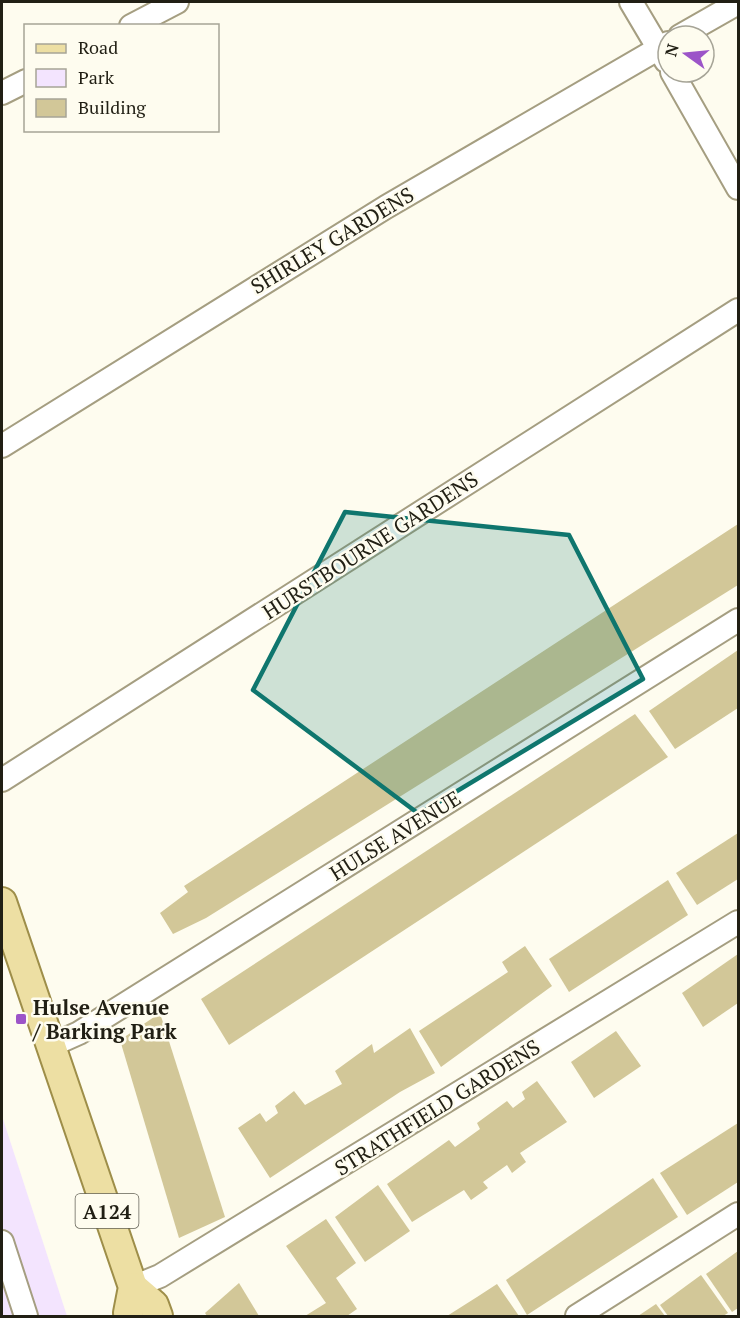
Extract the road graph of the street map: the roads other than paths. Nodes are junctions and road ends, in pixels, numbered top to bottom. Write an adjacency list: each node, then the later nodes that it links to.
1 (177, 2): 4 (street)
2 (631, 2): 6 (street)
3 (738, 3): 5 (street)
4 (135, 24)
5 (701, 24)
6 (656, 39)
7 (656, 57): 13 (street, SHIRLEY GARDENS)
8 (24, 82): 10 (street)
9 (679, 84): 11 (street)
10 (2, 93)
11 (738, 188)
12 (738, 309): 15 (street, HURSTBOURNE GARDENS)
13 (2, 446)
14 (738, 620): 18 (street, HULSE AVENUE)
15 (2, 780)
16 (2, 902): 18 (main road, A124)
17 (738, 921): 21 (street, STRATHFIELD GARDENS)
18 (50, 1046): 21 (main road, A124)
19 (738, 1214): 25 (street)
20 (2, 1242): 22 (street)
21 (133, 1287): 23 (main road, A124); 24 (main road, A124)
22 (26, 1317)
23 (129, 1317)
24 (158, 1317)
25 (577, 1317)

